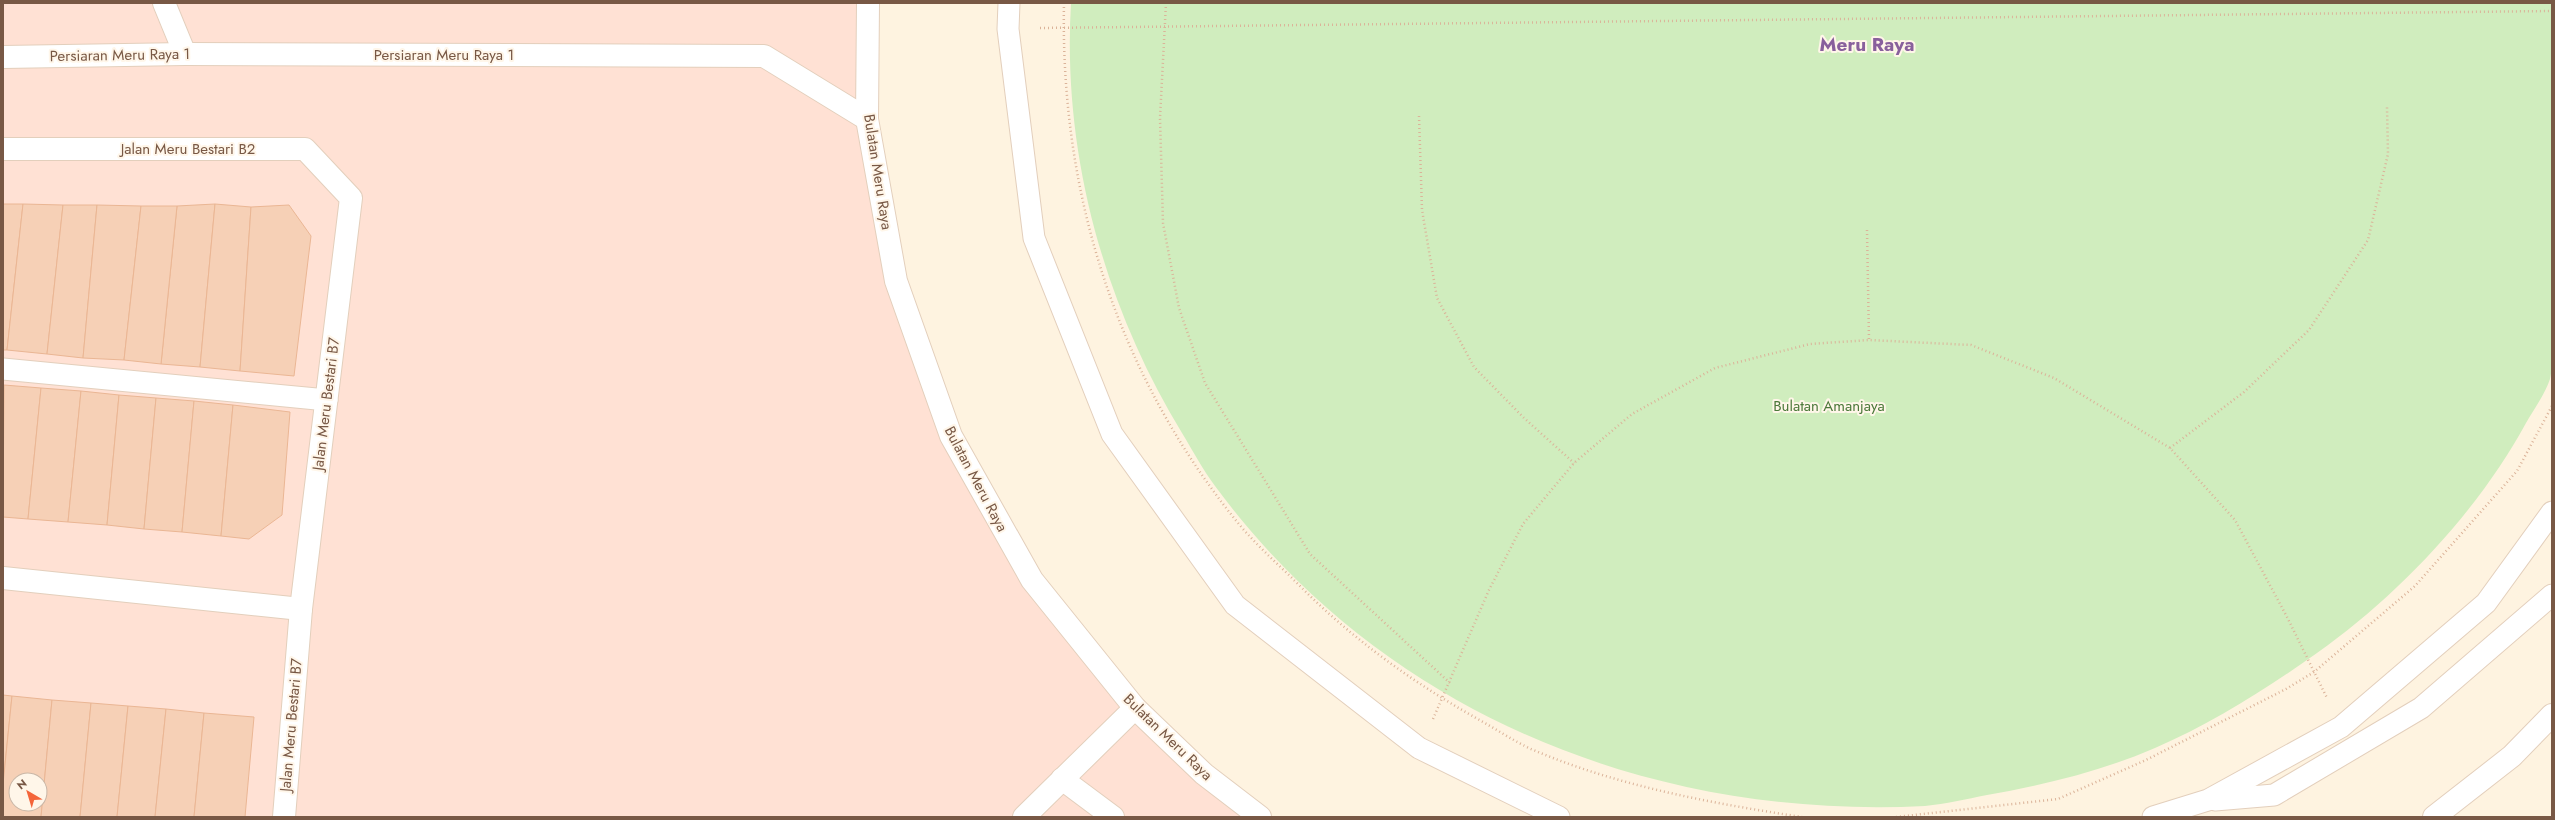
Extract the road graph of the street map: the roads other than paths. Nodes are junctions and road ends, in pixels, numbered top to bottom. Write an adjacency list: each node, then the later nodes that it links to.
1 (164, 3): 4 (street)
2 (868, 3): 6 (street, Bulatan Meru Raya)
3 (1009, 3): 23 (lane)
4 (185, 54): 5 (street, Persiaran Meru Raya 1); 6 (street, Persiaran Meru Raya 1)
5 (3, 57)
6 (868, 119): 15 (street, Bulatan Meru Raya)
7 (3, 148): 8 (street, Jalan Meru Bestari B2)
8 (351, 198): 10 (street, Jalan Meru Bestari B7)
9 (3, 369): 10 (lane)
10 (327, 400): 14 (street, Jalan Meru Bestari B7)
11 (2552, 512): 18 (lane)
12 (3, 578): 14 (street)
13 (2552, 595): 18 (lane)
14 (301, 609): 20 (street, Jalan Meru Bestari B7)
15 (1135, 708): 17 (street); 22 (street, Bulatan Meru Raya)
16 (2552, 715): 25 (street)
17 (1062, 779): 19 (street); 21 (street)
18 (2208, 800): 24 (lane)
19 (1026, 816)
20 (284, 817)
21 (1113, 817)
22 (1260, 817)
23 (1559, 817)
24 (2153, 817)
25 (2434, 817)

